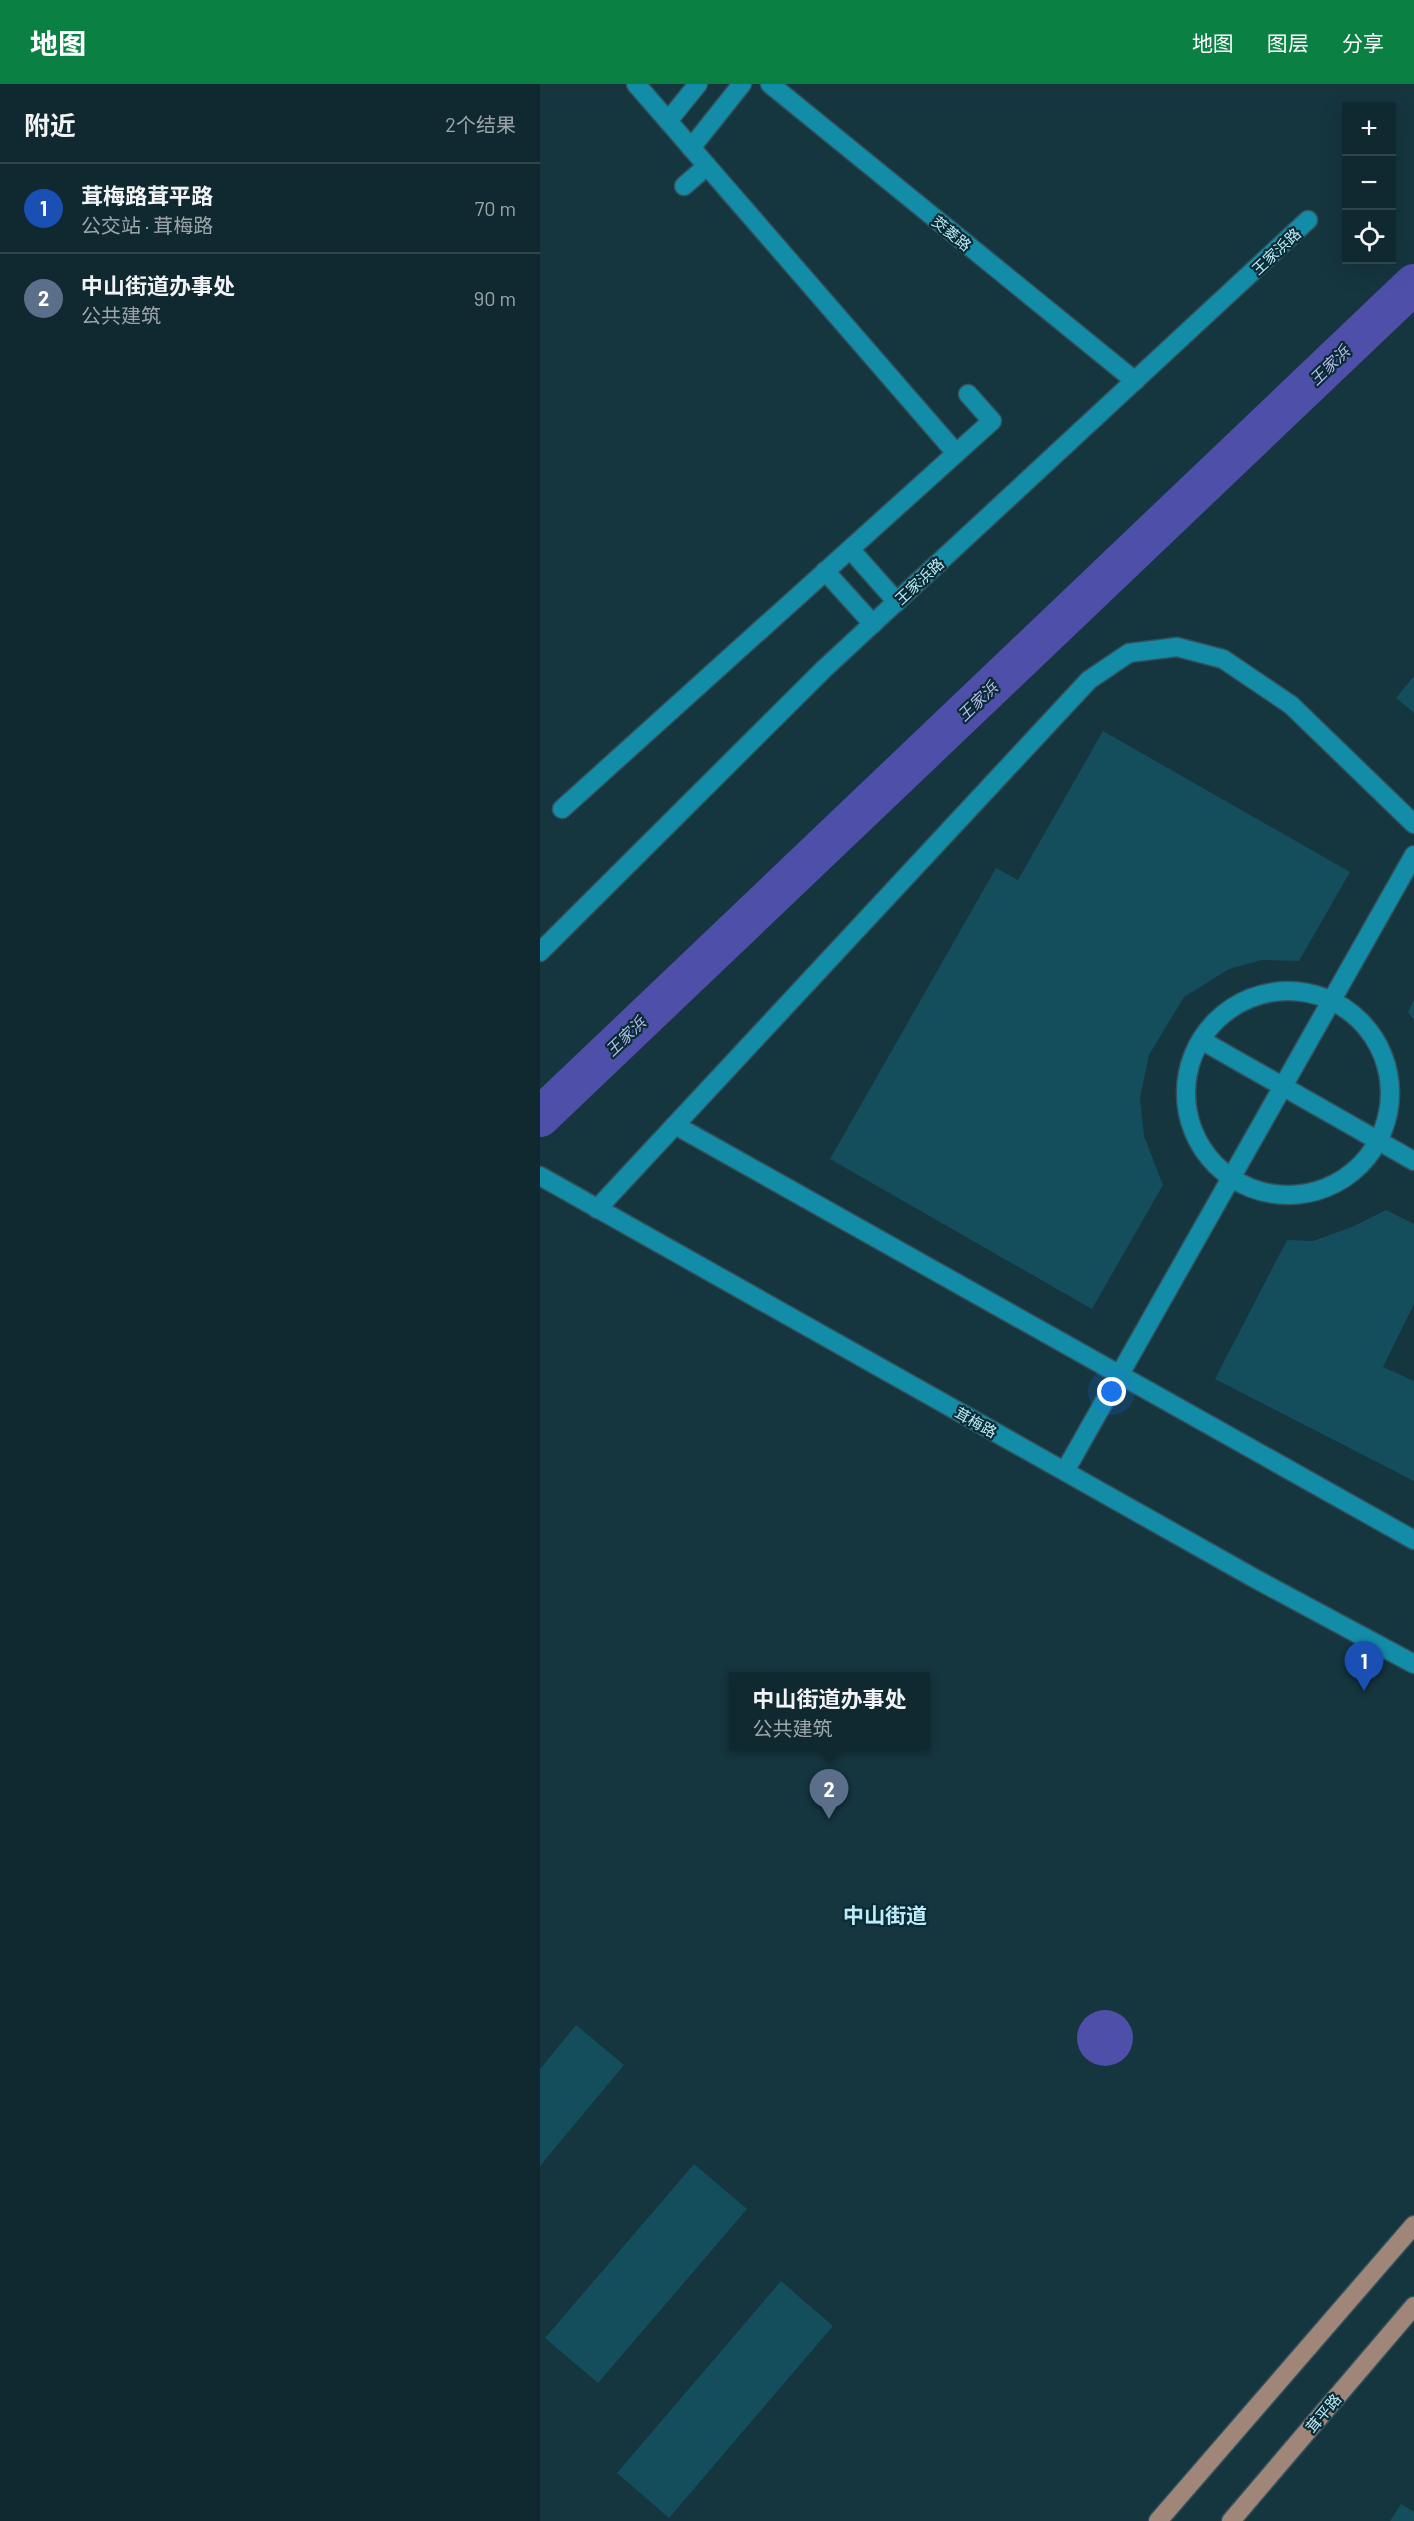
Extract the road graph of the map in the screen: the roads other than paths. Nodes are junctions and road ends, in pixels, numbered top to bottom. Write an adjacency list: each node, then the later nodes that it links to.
1 (636, 84): 5 (street)
2 (698, 84): 5 (street)
3 (742, 84): 6 (street)
4 (770, 84): 10 (street, 茭菱路)
5 (668, 121): 6 (street)
6 (692, 148): 7 (street)
7 (707, 166): 8 (street); 12 (street)
8 (684, 186)
9 (1308, 220): 10 (street, 王家浜路)
10 (1134, 381): 15 (street, 王家浜路)
11 (968, 394): 12 (street)
12 (957, 453): 13 (street)
13 (850, 549): 14 (street); 15 (street)
14 (825, 572): 16 (street); 17 (street)
15 (897, 602): 16 (street, 王家浜路)
16 (873, 624): 20 (street, 王家浜路)
17 (561, 809)
18 (1414, 824): 24 (street)
19 (1414, 855): 21 (street)
20 (540, 952)
21 (1332, 1000): 22 (street); 23 (street); 25 (street)
22 (1201, 1040): 23 (street); 28 (street)
23 (1283, 1086): 25 (street); 28 (street)
24 (675, 1125): 29 (street); 30 (street)
25 (1379, 1141): 26 (street); 28 (street)
26 (1414, 1161)
27 (540, 1176): 29 (street, 茸梅路)
28 (1230, 1178): 30 (street)
29 (597, 1209): 31 (street, 茸梅路)
30 (1119, 1375): 31 (street); 32 (street)
31 (1065, 1471): 33 (street, 茸梅路)
32 (1414, 1540)
33 (1414, 1664)
34 (1414, 2225): 36 (main road)
35 (1414, 2306): 37 (main road, 茸平路)
36 (1158, 2521)
37 (1231, 2521)

